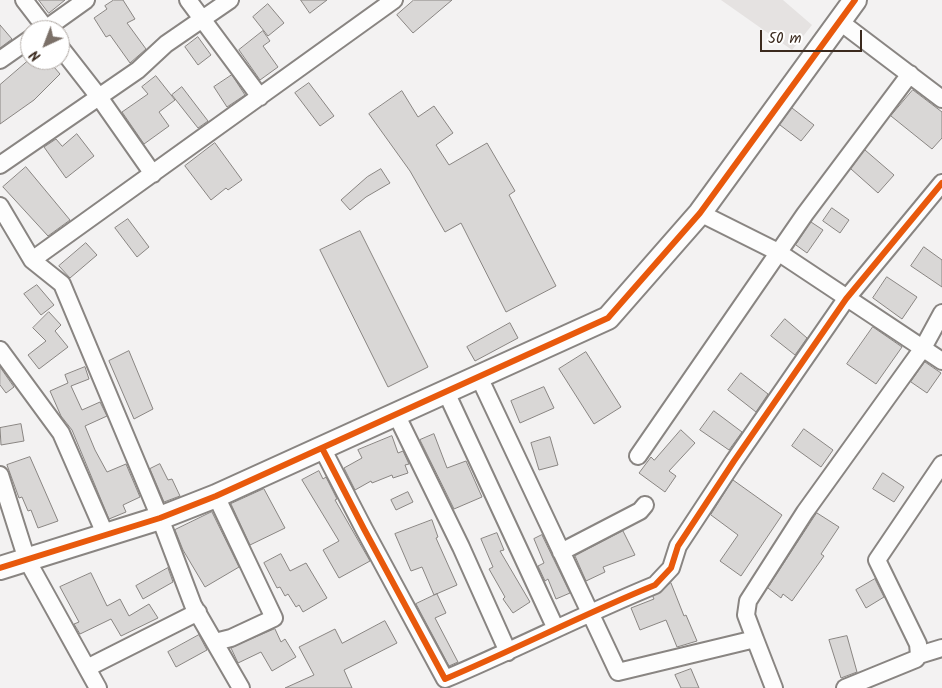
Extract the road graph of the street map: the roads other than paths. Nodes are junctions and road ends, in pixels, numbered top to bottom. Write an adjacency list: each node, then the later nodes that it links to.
1 (24, 0): 7 (street)
2 (86, 0): 8 (street)
3 (188, 0): 9 (street)
4 (230, 0): 9 (street)
5 (394, 0): 15 (street)
6 (855, 0): 10 (street)
7 (39, 20)
8 (59, 20)
9 (202, 21): 15 (street); 16 (street)
10 (839, 21): 14 (street); 22 (street)
11 (20, 46): 13 (street)
12 (70, 59): 16 (street)
13 (0, 60)
14 (910, 74): 17 (street); 23 (street)
15 (260, 96): 19 (street)
16 (99, 97): 18 (street); 19 (street)
17 (942, 99)
18 (0, 165)
19 (153, 174): 24 (street)
20 (942, 183): 25 (street)
21 (0, 206): 24 (street)
22 (700, 213): 23 (street); 30 (street)
23 (778, 252): 25 (street); 34 (street)
24 (32, 260): 39 (street)
25 (846, 299): 27 (street); 45 (street)
26 (942, 313): 27 (street)
27 (923, 348): 29 (street); 47 (street)
28 (0, 350): 40 (street)
29 (942, 361)
30 (479, 376): 31 (street); 41 (street)
31 (446, 392): 32 (street); 46 (street)
32 (396, 414): 33 (street); 50 (street)
33 (322, 448): 37 (street); 50 (street)
34 (638, 456)
35 (942, 464): 51 (street)
36 (0, 475): 42 (street)
37 (216, 496): 39 (street); 48 (street)
38 (645, 505): 41 (street)
39 (160, 518): 40 (street); 44 (street)
40 (106, 536): 42 (street)
41 (561, 552): 45 (street)
42 (27, 560): 43 (street); 52 (street)
43 (0, 568)
44 (198, 612): 48 (street); 52 (street)
45 (590, 612): 46 (street); 47 (street)
46 (556, 629): 50 (street)
47 (755, 639): 55 (street)
48 (215, 642): 53 (street)
49 (942, 648): 51 (street)
50 (508, 652)
51 (919, 655): 56 (street)
52 (87, 668): 54 (street)
53 (239, 687)
54 (98, 688)
55 (774, 688)
56 (845, 688)

